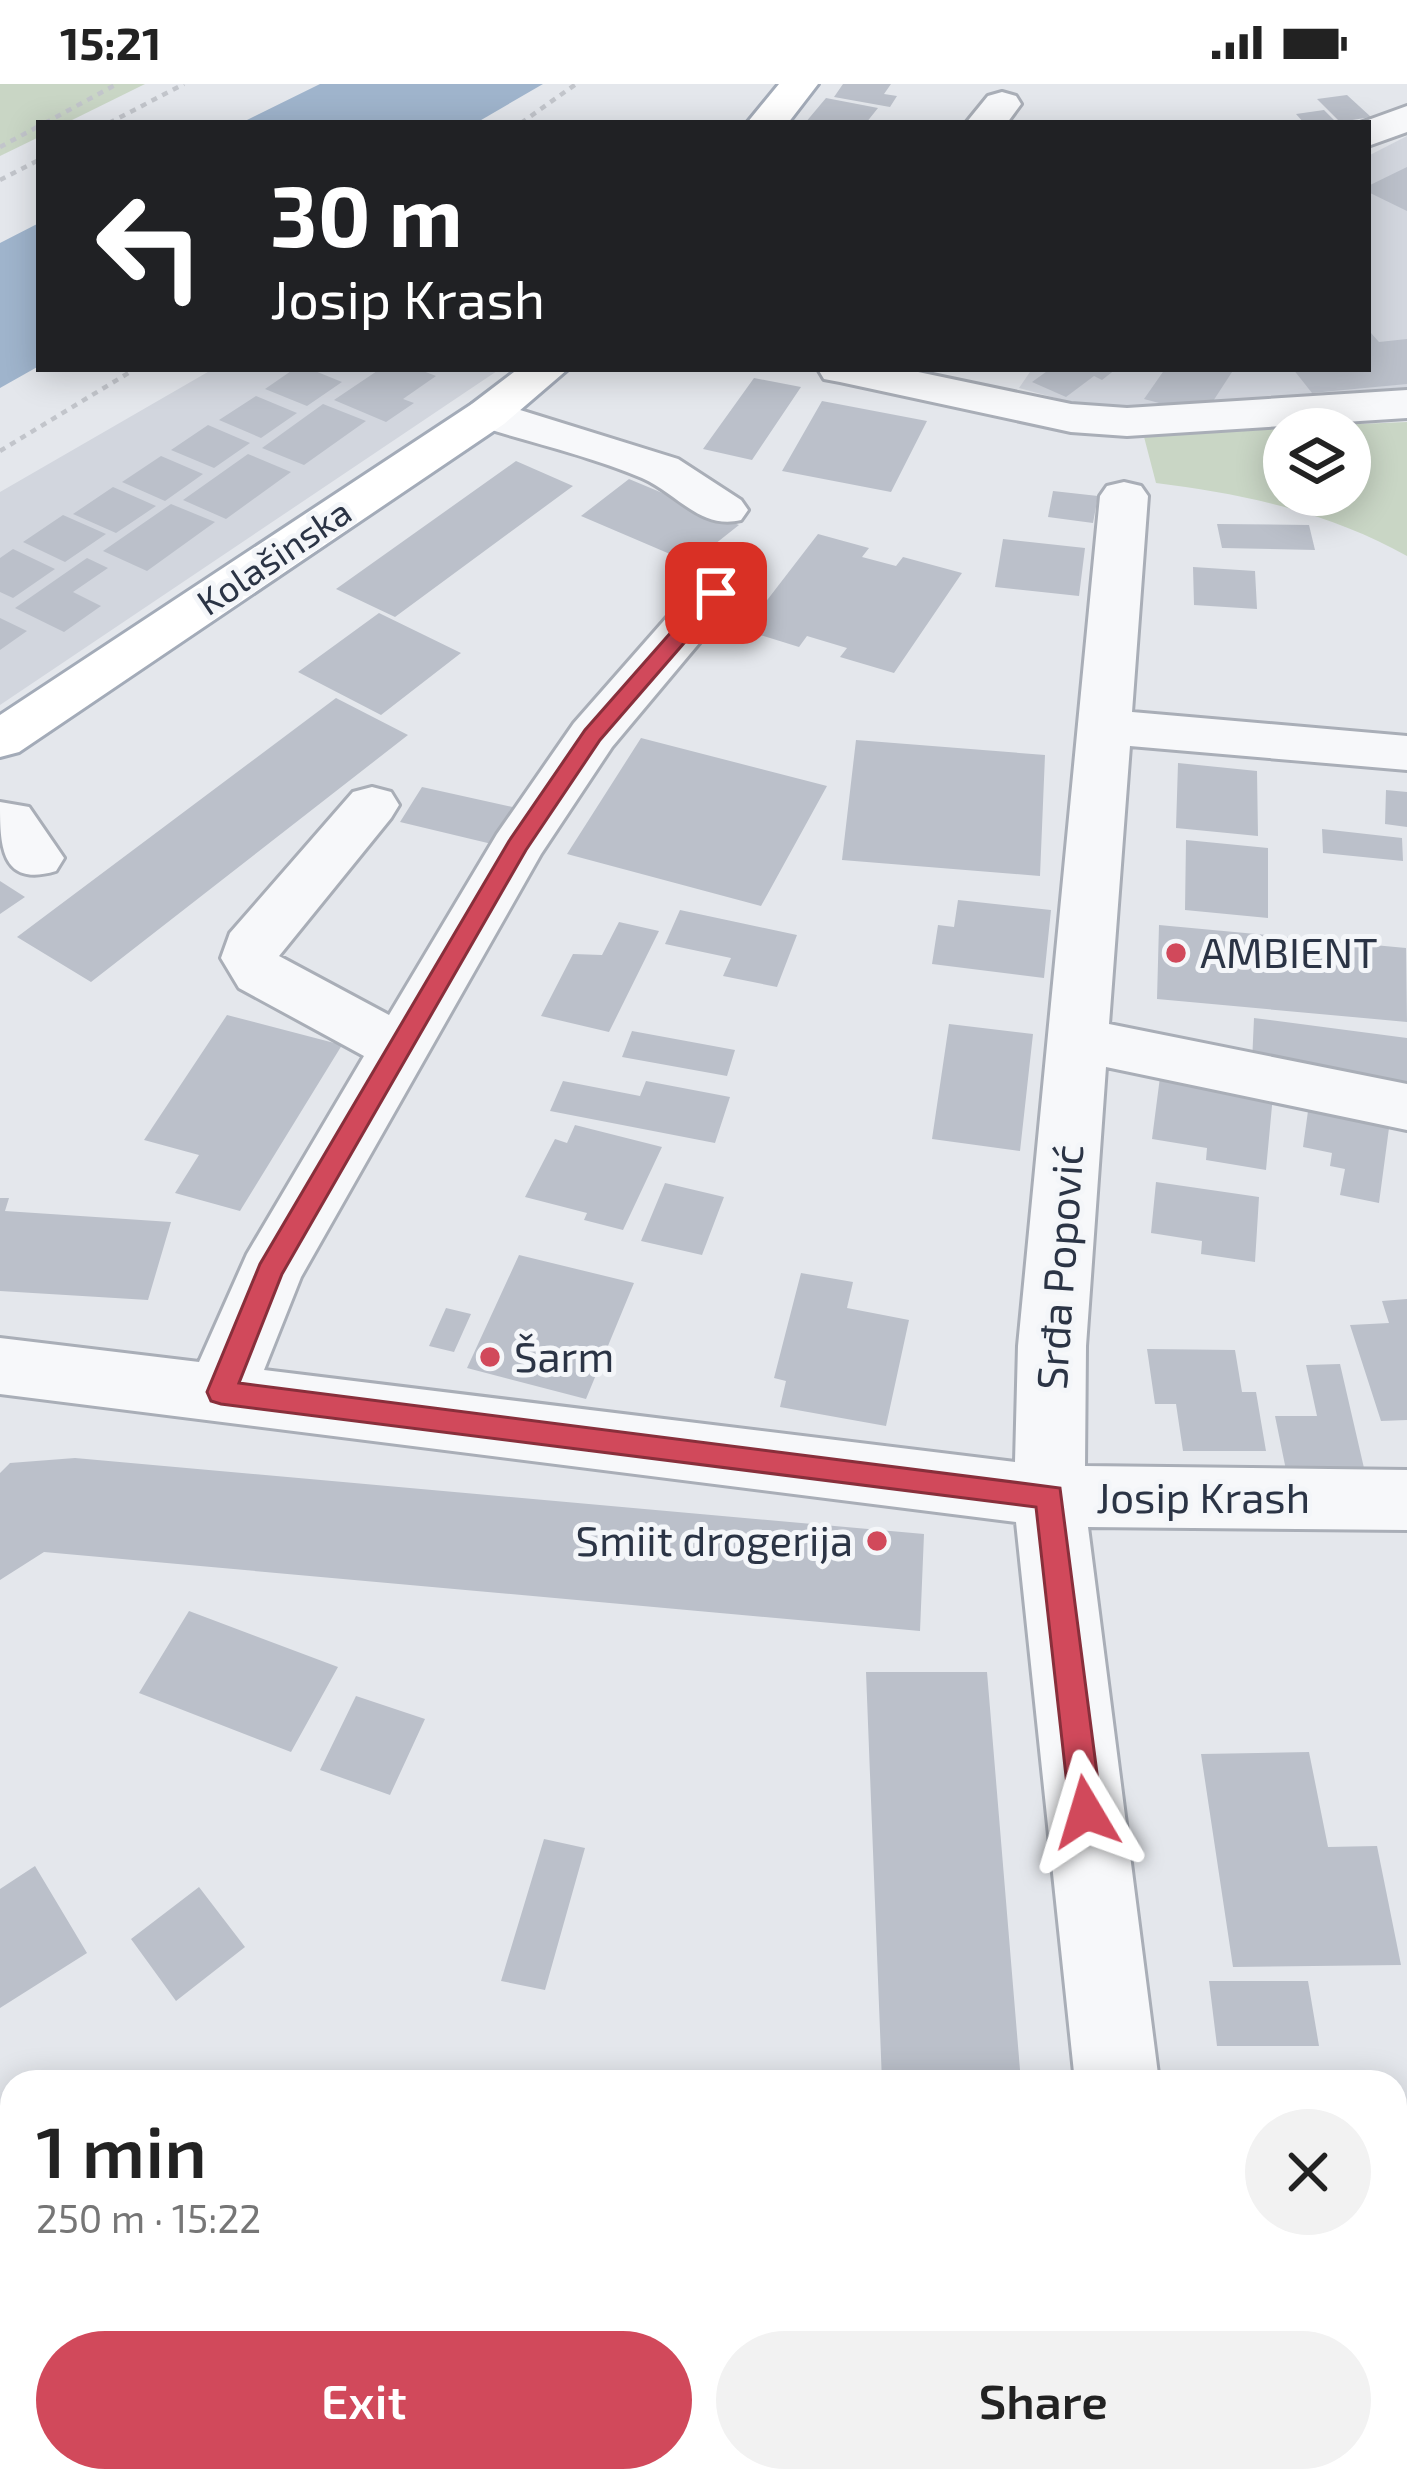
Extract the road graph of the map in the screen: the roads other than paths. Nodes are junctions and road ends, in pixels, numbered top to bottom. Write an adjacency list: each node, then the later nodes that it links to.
1 (799, 84): 3 (main road)
2 (1407, 118): 4 (street)
3 (769, 120)
4 (1371, 133)
5 (548, 372): 10 (main road, Kolašinska)
6 (854, 372): 8 (street)
7 (997, 372): 8 (street)
8 (962, 396): 9 (street)
9 (1407, 404)
10 (488, 414): 12 (street); 15 (main road, Kolašinska)
11 (1124, 496): 14 (street, Srđa Popović)
12 (724, 510)
13 (716, 593): 19 (street)
14 (1102, 726): 16 (street); 18 (street, Srđa Popović)
15 (0, 740)
16 (1407, 752)
17 (372, 805): 19 (street)
18 (1076, 1039): 20 (street); 23 (street, Srđa Popović)
19 (398, 1047): 22 (street)
20 (1407, 1107)
21 (0, 1366): 22 (street, Josip Krash)
22 (221, 1392): 23 (street, Josip Krash)
23 (1049, 1496): 24 (street, Josip Krash); 25 (street, Srđa Popović)
24 (1407, 1499)
25 (1116, 2070)

